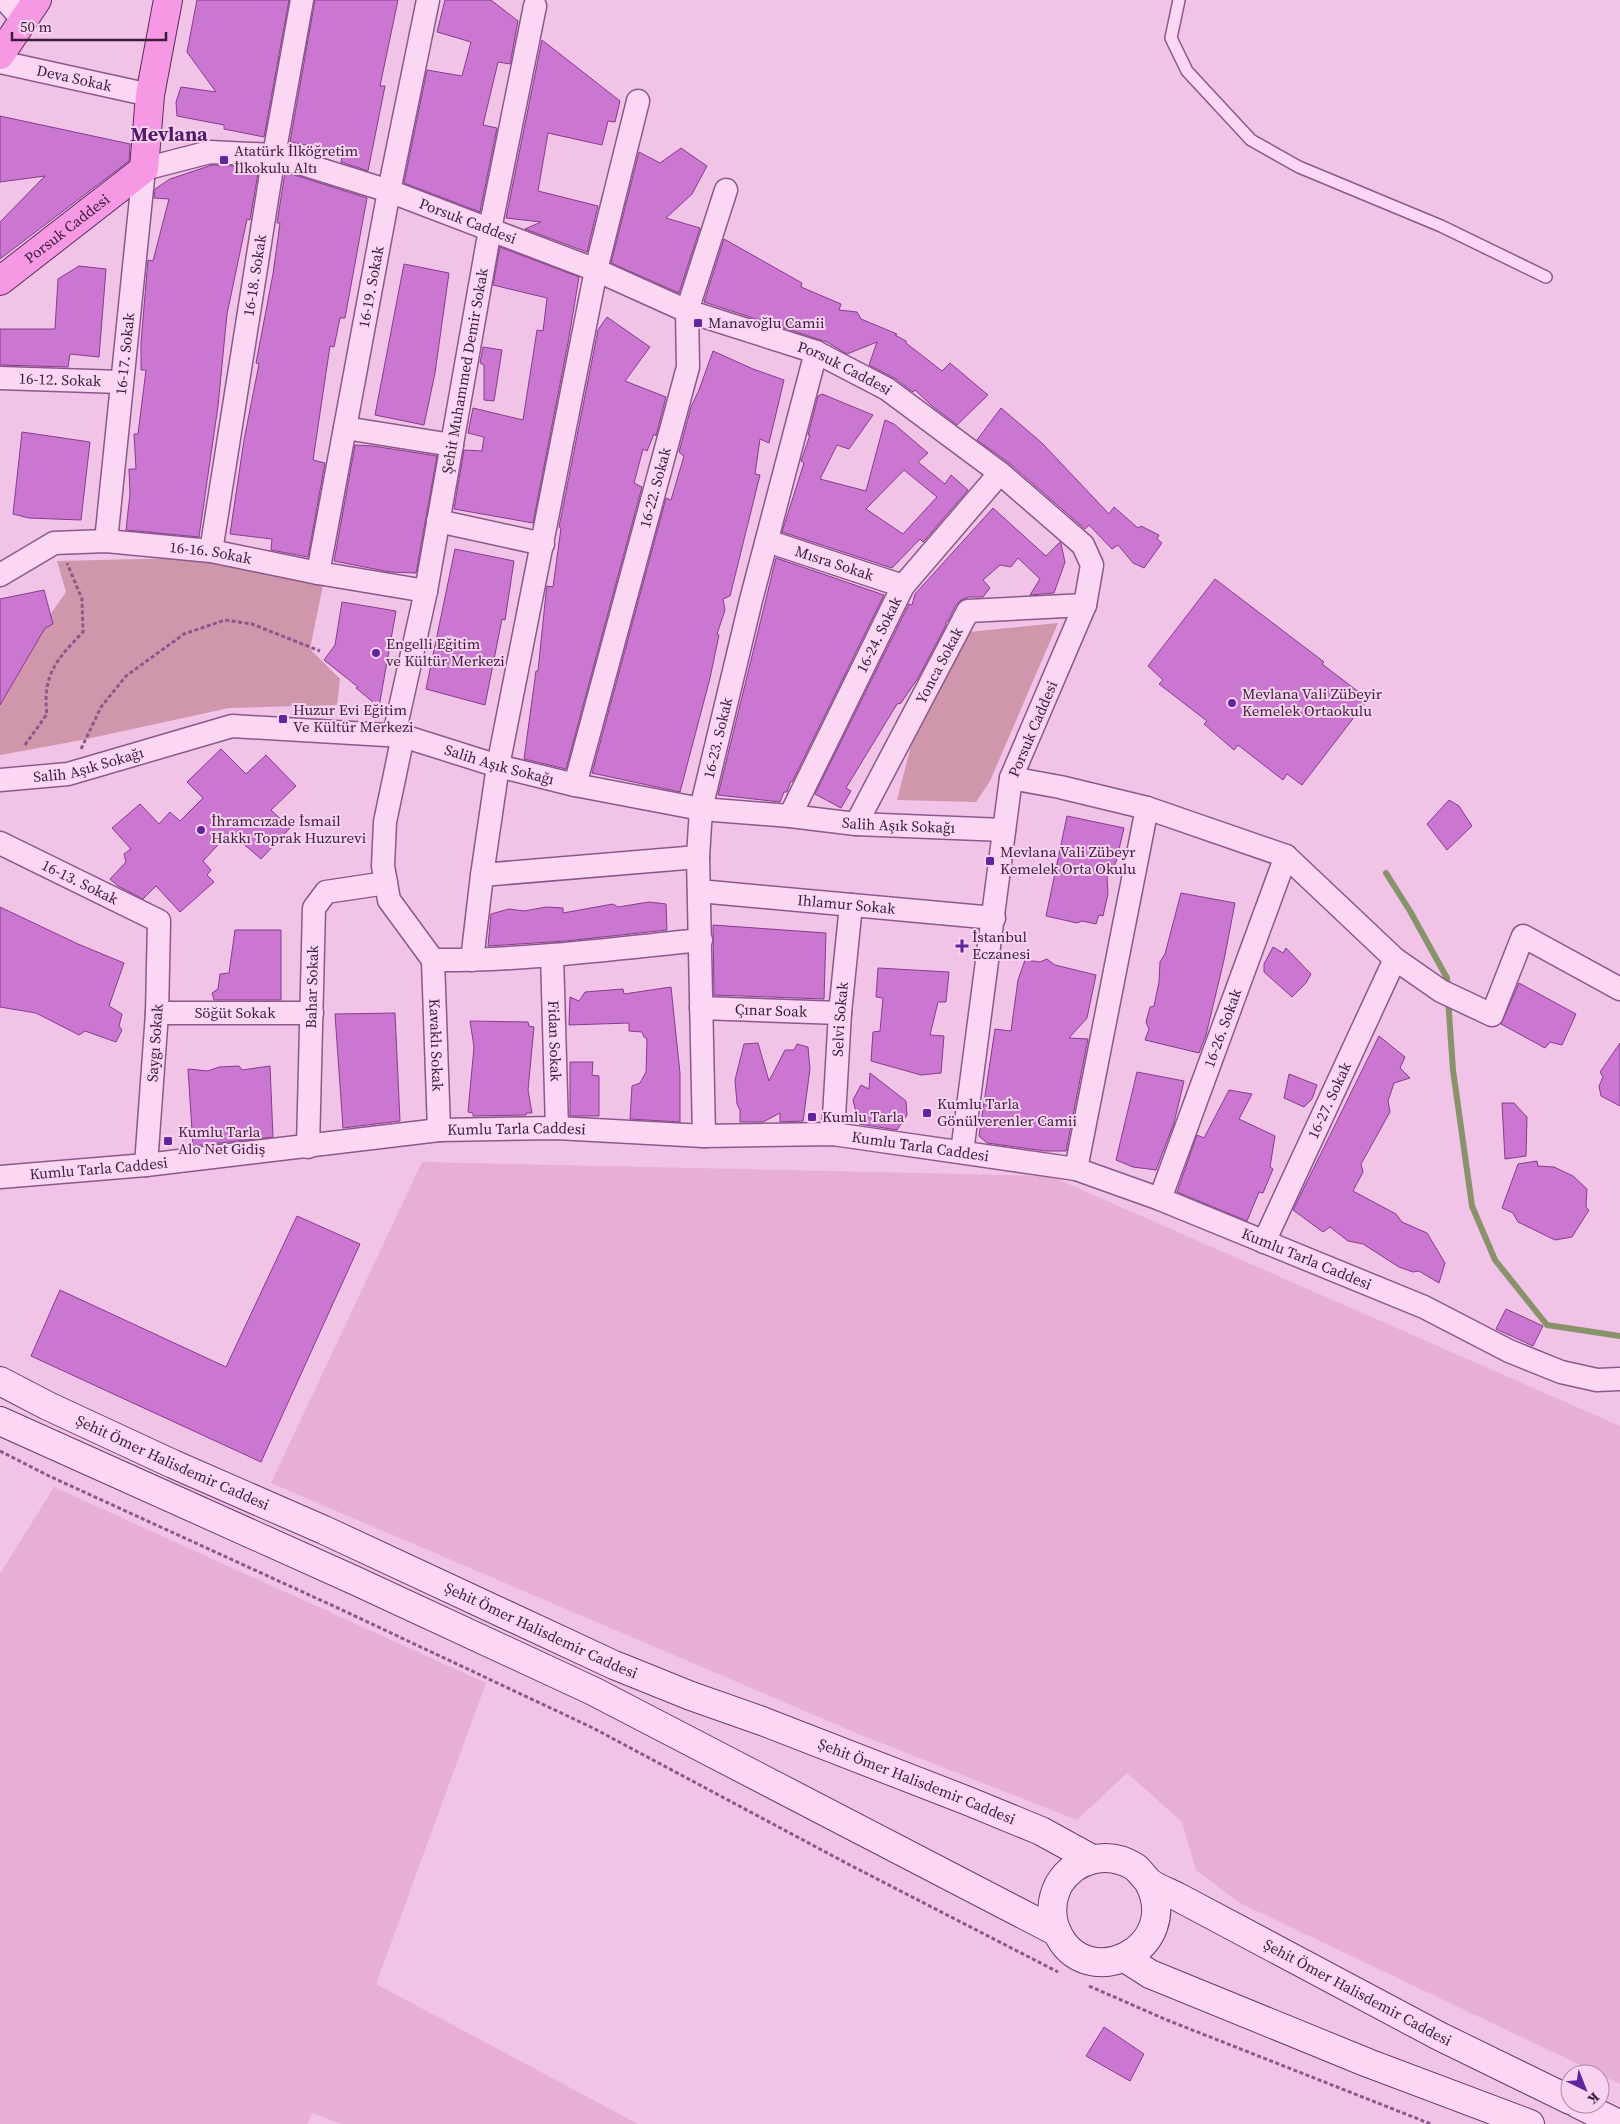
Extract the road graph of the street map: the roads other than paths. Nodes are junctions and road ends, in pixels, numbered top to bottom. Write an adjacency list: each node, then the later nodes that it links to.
1 (5, 0): 7 (street)
2 (168, 0): 10 (main road)
3 (302, 0): 12 (street, 16-18. Sokak)
4 (428, 0): 15 (street, 16-19. Sokak)
5 (1179, 0): 18 (lane)
6 (535, 6): 16 (street, Şehit Muhammed Demir Sokak)
7 (30, 10): 8 (main road)
8 (0, 55)
9 (0, 62): 10 (street, Deva Sokak)
10 (150, 95): 13 (main road)
11 (638, 102): 17 (street)
12 (274, 155): 13 (street, Porsuk Caddesi); 15 (street, Porsuk Caddesi); 31 (street, 16-18. Sokak)
13 (144, 168): 19 (main road, Porsuk Caddesi); 23 (street, 16-17. Sokak)
14 (726, 190): 20 (street, 16-22. Sokak)
15 (389, 191): 16 (street, Porsuk Caddesi); 24 (street, 16-19. Sokak)
16 (490, 229): 17 (street, Porsuk Caddesi); 25 (street, Şehit Muhammed Demir Sokak)
17 (596, 270): 20 (street, Porsuk Caddesi); 30 (street)
18 (1546, 277)
19 (0, 281)
20 (687, 311): 21 (street, Porsuk Caddesi); 41 (street, 16-22. Sokak)
21 (816, 352): 26 (street, Porsuk Caddesi); 29 (street, 16-23. Sokak)
22 (0, 378): 23 (street, 16-12. Sokak)
23 (121, 382): 28 (street, 16-17. Sokak)
24 (345, 428): 25 (street); 32 (street, 16-19. Sokak)
25 (452, 445): 27 (street, Şehit Muhammed Demir Sokak)
26 (1000, 473): 34 (street, 16-24. Sokak); 36 (street, Porsuk Caddesi)
27 (438, 520): 30 (street); 35 (street, Şehit Muhammed Demir Sokak)
28 (106, 541): 31 (street, 16-16. Sokak); 33 (street, 16-16. Sokak)
29 (767, 541): 34 (street, Mısra Sokak); 43 (street, 16-23. Sokak)
30 (543, 544): 38 (street)
31 (211, 551): 32 (street, 16-16. Sokak)
32 (318, 573): 35 (street, 16-16. Sokak)
33 (0, 575)
34 (903, 586): 44 (street, 16-24. Sokak)
35 (426, 591): 37 (street, Şehit Muhammed Demir Sokak)
36 (1086, 605): 39 (street, Porsuk Caddesi); 45 (street, Yonca Sokak)
37 (398, 736): 38 (street, Salih Aşık Sokağı); 40 (street, Salih Aşık Sokağı); 51 (street, Şehit Muhammed Demir Sokak)
38 (498, 766): 41 (street, Salih Aşık Sokağı); 50 (street)
39 (1011, 778): 42 (street); 46 (street, Porsuk Caddesi)
40 (0, 780)
41 (575, 785): 43 (street, Salih Aşık Sokağı)
42 (1147, 808): 48 (street); 73 (street)
43 (701, 809): 44 (street, Salih Aşık Sokağı); 49 (street, 16-23. Sokak)
44 (790, 816): 45 (street, Salih Aşık Sokağı)
45 (856, 824): 46 (street, Salih Aşık Sokağı)
46 (1004, 830): 54 (street, Porsuk Caddesi)
47 (0, 843): 55 (street, 16-13. Sokak)
48 (1286, 856): 58 (street); 75 (street, 16-26. Sokak)
49 (698, 857): 50 (street); 52 (street, 16-23. Sokak)
50 (482, 875): 60 (street)
51 (386, 883): 59 (street, Şehit Muhammed Demir Sokak); 65 (street, Bahar Sokak)
52 (699, 891): 53 (street, Ihlamur Sokak); 56 (street, 16-23. Sokak)
53 (851, 905): 54 (street, Ihlamur Sokak); 63 (street, Selvi Sokak)
54 (994, 918): 71 (street, Porsuk Caddesi)
55 (159, 922): 64 (street, Saygı Sokak)
56 (701, 940): 57 (street); 62 (street, 16-23. Sokak)
57 (552, 955): 60 (street); 66 (street, Fidan Sokak)
58 (1395, 959): 61 (street); 76 (street, 16-27. Sokak)
59 (433, 960): 60 (street); 67 (street, Kavaklı Sokak)
60 (472, 960)
61 (1620, 989)
62 (702, 1008): 63 (street, Çınar Soak); 69 (street, 16-23. Sokak)
63 (840, 1012): 68 (street, Selvi Sokak)
64 (158, 1013): 65 (street, Söğüt Sokak); 72 (street, Saygı Sokak)
65 (312, 1013): 70 (street, Bahar Sokak)
66 (557, 1128): 67 (street, Kumlu Tarla Caddesi); 69 (street, Kumlu Tarla Caddesi)
67 (439, 1130): 70 (street, Kumlu Tarla Caddesi)
68 (833, 1134): 69 (street, Kumlu Tarla Caddesi); 71 (street, Kumlu Tarla Caddesi)
69 (704, 1136)
70 (308, 1147): 72 (street, Kumlu Tarla Caddesi)
71 (962, 1152): 73 (street, Kumlu Tarla Caddesi)
72 (146, 1165): 74 (street, Kumlu Tarla Caddesi)
73 (1076, 1169): 75 (street, Kumlu Tarla Caddesi)
74 (0, 1178)
75 (1160, 1199): 76 (street, Kumlu Tarla Caddesi)
76 (1264, 1242): 77 (street, Kumlu Tarla Caddesi)
77 (1620, 1378)
78 (0, 1381): 80 (main road, Şehit Ömer Halisdemir Caddesi)
79 (0, 1422): 82 (main road, Şehit Ömer Halisdemir Caddesi)
80 (1092, 1859): 81 (main road); 82 (main road)
81 (1148, 1881): 83 (main road); 84 (main road, Şehit Ömer Halisdemir Caddesi)
82 (1057, 1932): 83 (main road)
83 (1125, 1958): 86 (main road)
84 (1560, 2095)
85 (1598, 2114): 87 (main road)
86 (1530, 2124)
87 (1619, 2124)

